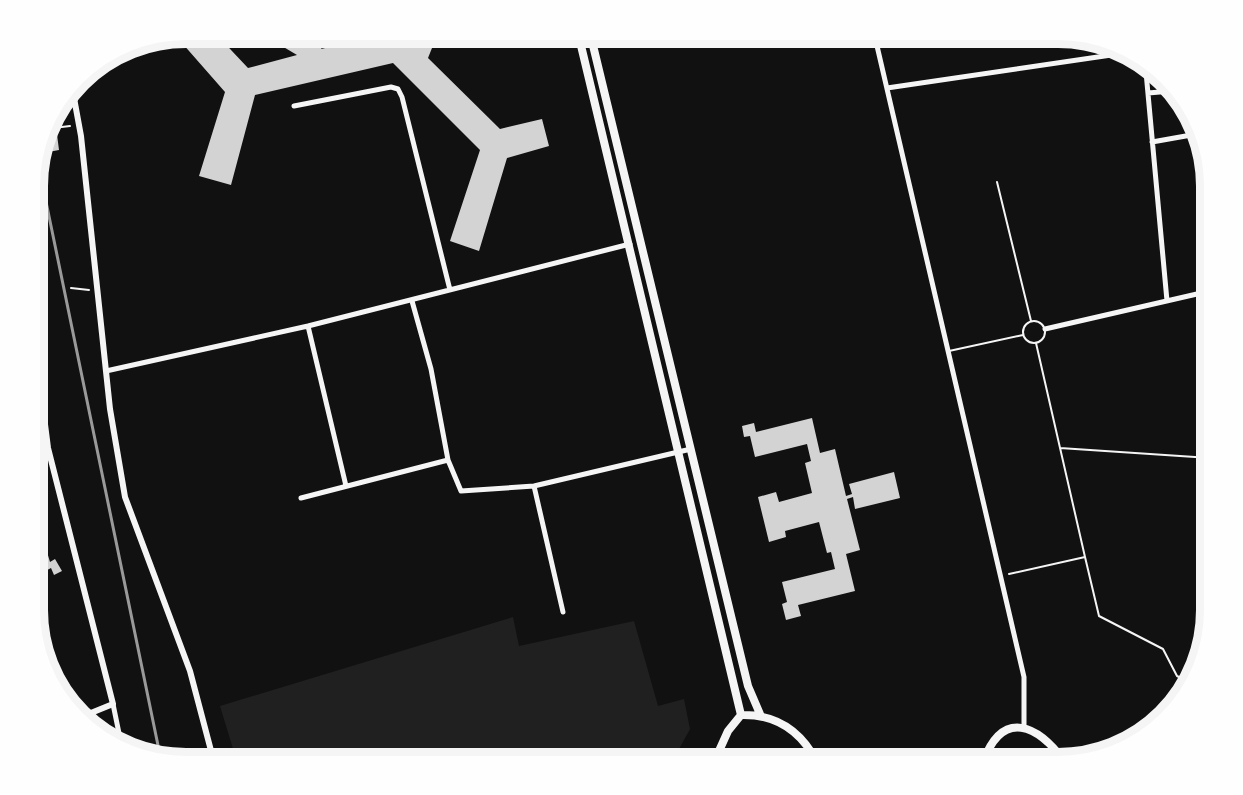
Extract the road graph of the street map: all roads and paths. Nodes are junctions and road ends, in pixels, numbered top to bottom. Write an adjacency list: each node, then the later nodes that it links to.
1 (581, 44): 16 (main road)
2 (593, 44): 33 (main road)
3 (877, 44): 6 (street)
4 (1113, 55): 6 (street)
5 (1146, 75): 8 (street)
6 (887, 88): 28 (street)
7 (1164, 92): 8 (street)
8 (1148, 93): 14 (street)
9 (74, 98): 11 (street)
10 (294, 106): 19 (street)
11 (79, 125): 12 (path); 18 (street)
12 (56, 128)
13 (1190, 135): 14 (street)
14 (1152, 142): 22 (street)
15 (997, 182): 23 (path)
16 (630, 244): 19 (street); 35 (main road)
17 (71, 288): 18 (path)
18 (98, 290): 29 (street)
19 (450, 290): 21 (street)
20 (1199, 294): 22 (street)
21 (412, 301): 24 (street); 37 (street)
22 (1167, 301): 25 (street)
23 (1031, 321): 25 (lane); 26 (lane)
24 (308, 326): 29 (street); 38 (street)
25 (1045, 329): 27 (lane)
26 (1023, 335): 27 (lane); 28 (lane)
27 (1036, 343): 32 (path)
28 (948, 351): 42 (street)
29 (106, 371): 55 (street)
30 (44, 417): 31 (street)
31 (48, 448): 34 (street); 45 (street)
32 (1060, 448): 36 (path); 41 (path)
33 (691, 449): 35 (street); 47 (main road)
34 (44, 450)
35 (679, 452): 39 (street); 48 (main road)
36 (1199, 457)
37 (448, 460): 38 (street); 39 (street)
38 (346, 486): 40 (street)
39 (534, 486): 43 (street)
40 (301, 498)
41 (1085, 557): 42 (path); 44 (path)
42 (1000, 576): 49 (street)
43 (563, 612)
44 (1182, 679)
45 (113, 704): 46 (street); 50 (street)
46 (89, 714)
47 (760, 714): 48 (main road); 52 (main road)
48 (741, 715): 51 (main road)
49 (1024, 728): 53 (main road); 54 (main road)
50 (119, 736)
51 (719, 751)
52 (810, 751)
53 (989, 751)
54 (1057, 751)
55 (211, 752)

